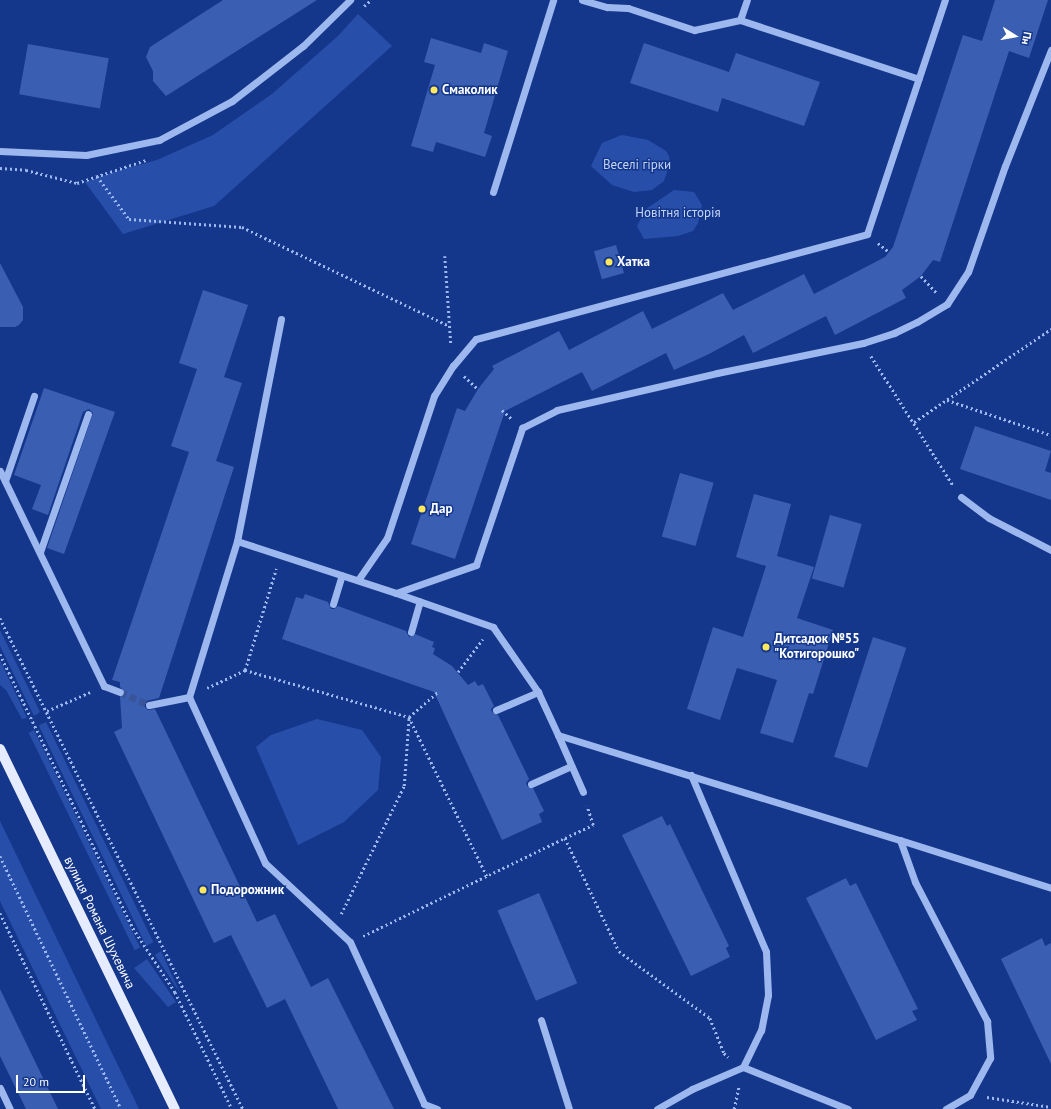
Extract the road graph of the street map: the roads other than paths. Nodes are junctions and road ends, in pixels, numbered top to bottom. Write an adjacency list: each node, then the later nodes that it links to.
1 (350, 0): 9 (street)
2 (553, 0): 10 (street)
3 (582, 0): 6 (street)
4 (747, 0): 6 (street)
5 (945, 0): 8 (street)
6 (740, 20): 8 (street)
7 (1051, 50): 22 (street)
8 (918, 79): 21 (street)
9 (0, 151)
10 (492, 192)
11 (280, 319): 17 (street)
12 (34, 396): 15 (street)
13 (88, 414): 19 (street)
14 (0, 471): 15 (street)
15 (5, 481): 19 (street)
16 (961, 497): 18 (street)
17 (237, 541): 20 (street); 28 (street)
18 (1051, 550)
19 (40, 552): 26 (street)
20 (342, 575): 21 (street); 24 (street)
21 (358, 580): 22 (street)
22 (396, 593): 23 (street)
23 (420, 601): 25 (street); 27 (street)
24 (333, 604)
25 (410, 632)
26 (120, 692)
27 (538, 692): 30 (street); 31 (street)
28 (189, 697): 29 (street); 42 (street)
29 (149, 706)
30 (496, 710)
31 (558, 735): 33 (street); 34 (street)
32 (0, 748): 44 (main road, вулиця Романа Шухевича)
33 (571, 766): 35 (street); 36 (street)
34 (691, 775): 37 (street); 40 (street)
35 (531, 784)
36 (583, 792)
37 (900, 840): 38 (street); 49 (street)
38 (1051, 888)
39 (541, 1020): 46 (street)
40 (743, 1067): 47 (street); 48 (street)
41 (0, 1088): 43 (street)
42 (422, 1106): 45 (street)
43 (10, 1109)
44 (175, 1109)
45 (438, 1109)
46 (570, 1109)
47 (657, 1109)
48 (848, 1109)
49 (946, 1109)

